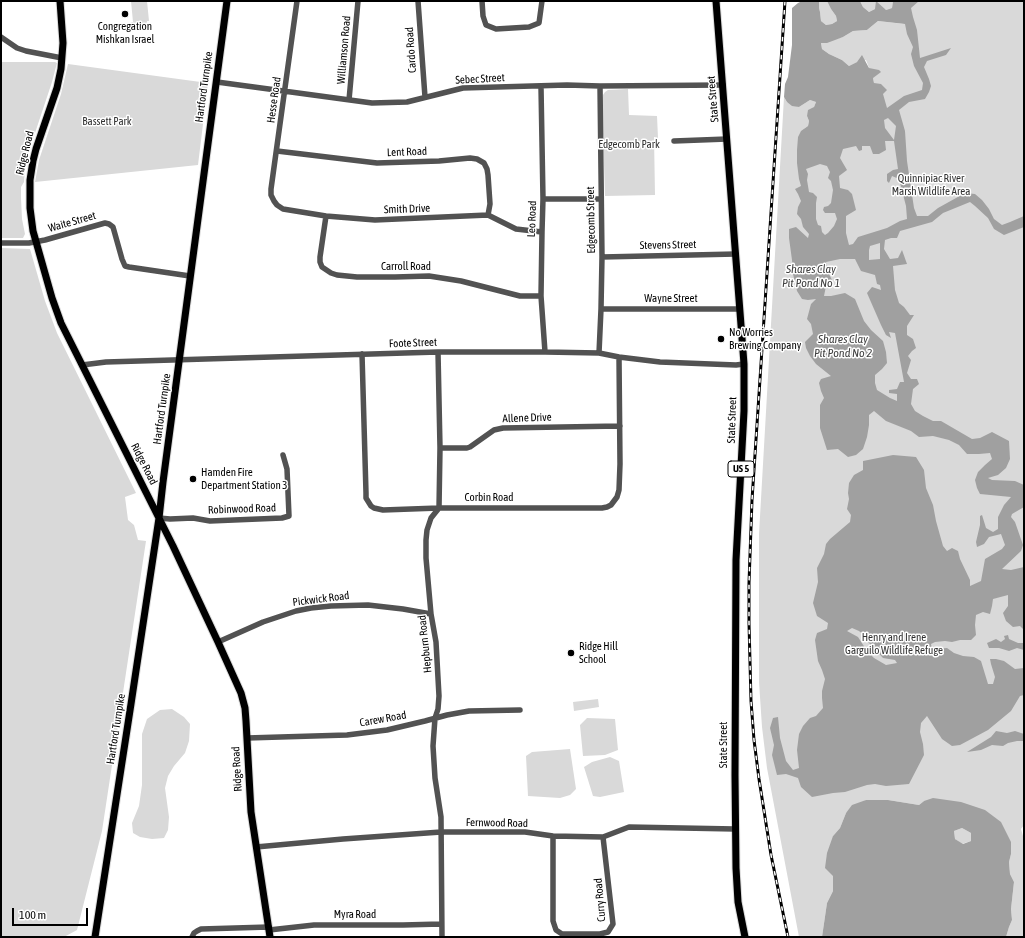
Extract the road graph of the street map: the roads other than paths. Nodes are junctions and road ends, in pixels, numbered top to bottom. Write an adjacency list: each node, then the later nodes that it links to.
1 (60, 1): 10 (main road, Ridge Road)
2 (227, 1): 11 (main road, Hartford Turnpike)
3 (297, 1): 15 (street, Hesse Road)
4 (358, 1): 17 (street, Williamson Road)
5 (418, 1): 16 (street, Cardo Road)
6 (482, 1): 7 (street)
7 (542, 1)
8 (716, 1): 12 (main road, State Street / US 5)
9 (1, 36): 10 (street)
10 (62, 58): 27 (main road, Ridge Road)
11 (217, 82): 15 (street, Sebec Street); 31 (main road, Hartford Turnpike)
12 (722, 85): 13 (street, Sebec Street); 18 (main road, State Street / US 5)
13 (600, 86): 14 (street, Sebec Street); 22 (street, Edgecomb Street)
14 (541, 87): 16 (street, Sebec Street); 21 (street, Leo Road)
15 (285, 91): 17 (street, Sebec Street); 20 (street, Hesse Road)
16 (425, 97): 17 (street, Sebec Street)
17 (349, 100)
18 (727, 139): 19 (street); 29 (main road, State Street / US 5)
19 (674, 141)
20 (277, 151): 23 (street, Hesse Road); 24 (street, Lent Road)
21 (543, 199): 22 (street); 26 (street, Leo Road)
22 (601, 199): 30 (street, Edgecomb Street)
23 (274, 201): 25 (street, Smith Drive)
24 (488, 215): 25 (street, Smith Drive); 26 (street)
25 (326, 216): 32 (street, Carroll Road)
26 (542, 232): 32 (street, Leo Road)
27 (36, 242): 28 (street, Waite Street); 31 (street, Waite Street); 42 (main road, Ridge Road)
28 (1, 243)
29 (736, 254): 30 (street, Stevens Street); 34 (main road, State Street / US 5)
30 (602, 257): 33 (street, Edgecomb Street)
31 (190, 276): 40 (main road, Hartford Turnpike)
32 (542, 296): 36 (street, Leo Road)
33 (601, 309): 34 (street, Wayne Street); 37 (street, Edgecomb Street)
34 (740, 309): 41 (main road, State Street / US 5)
35 (438, 352): 36 (street, Foote Street); 38 (street, Foote Street); 44 (street)
36 (545, 352): 37 (street, Foote Street)
37 (600, 353): 39 (street, Foote Street)
38 (362, 354): 40 (street, Foote Street); 46 (street, Corbin Road)
39 (619, 357): 41 (street, Foote Street); 43 (street, Corbin Road)
40 (179, 360): 42 (street, Foote Street); 47 (main road, Hartford Turnpike)
41 (744, 364): 53 (main road, State Street / US 5)
42 (82, 365): 47 (main road, Ridge Road)
43 (620, 426): 44 (street, Allene Drive); 46 (street, Corbin Road)
44 (440, 448): 46 (street)
45 (283, 455): 47 (street, Robinwood Road)
46 (439, 508): 48 (street, Hepburn Road)
47 (159, 518): 49 (main road, Ridge Road); 60 (main road, Hartford Turnpike)
48 (431, 614): 49 (street, Pickwick Road); 51 (street, Hepburn Road)
49 (218, 642): 52 (main road, Ridge Road)
50 (520, 710): 51 (street, Carew Road)
51 (435, 718): 52 (street, Carew Road); 54 (street, Hepburn Road)
52 (247, 738): 57 (main road, Ridge Road)
53 (735, 829): 56 (street, Fernwood Road); 63 (main road, State Street / US 5)
54 (441, 832): 55 (street, Fernwood Road); 57 (street, Fernwood Road); 58 (street, Hepburn Road)
55 (553, 836): 56 (street, Fernwood Road); 56 (street, Curry Road)
56 (603, 837)
57 (256, 848): 59 (main road, Ridge Road)
58 (442, 924): 59 (street, Myra Road); 62 (street, Hepburn Road)
59 (269, 931): 61 (street, Myra Road)
60 (95, 937)
61 (192, 937)
62 (442, 937)
63 (745, 937)

